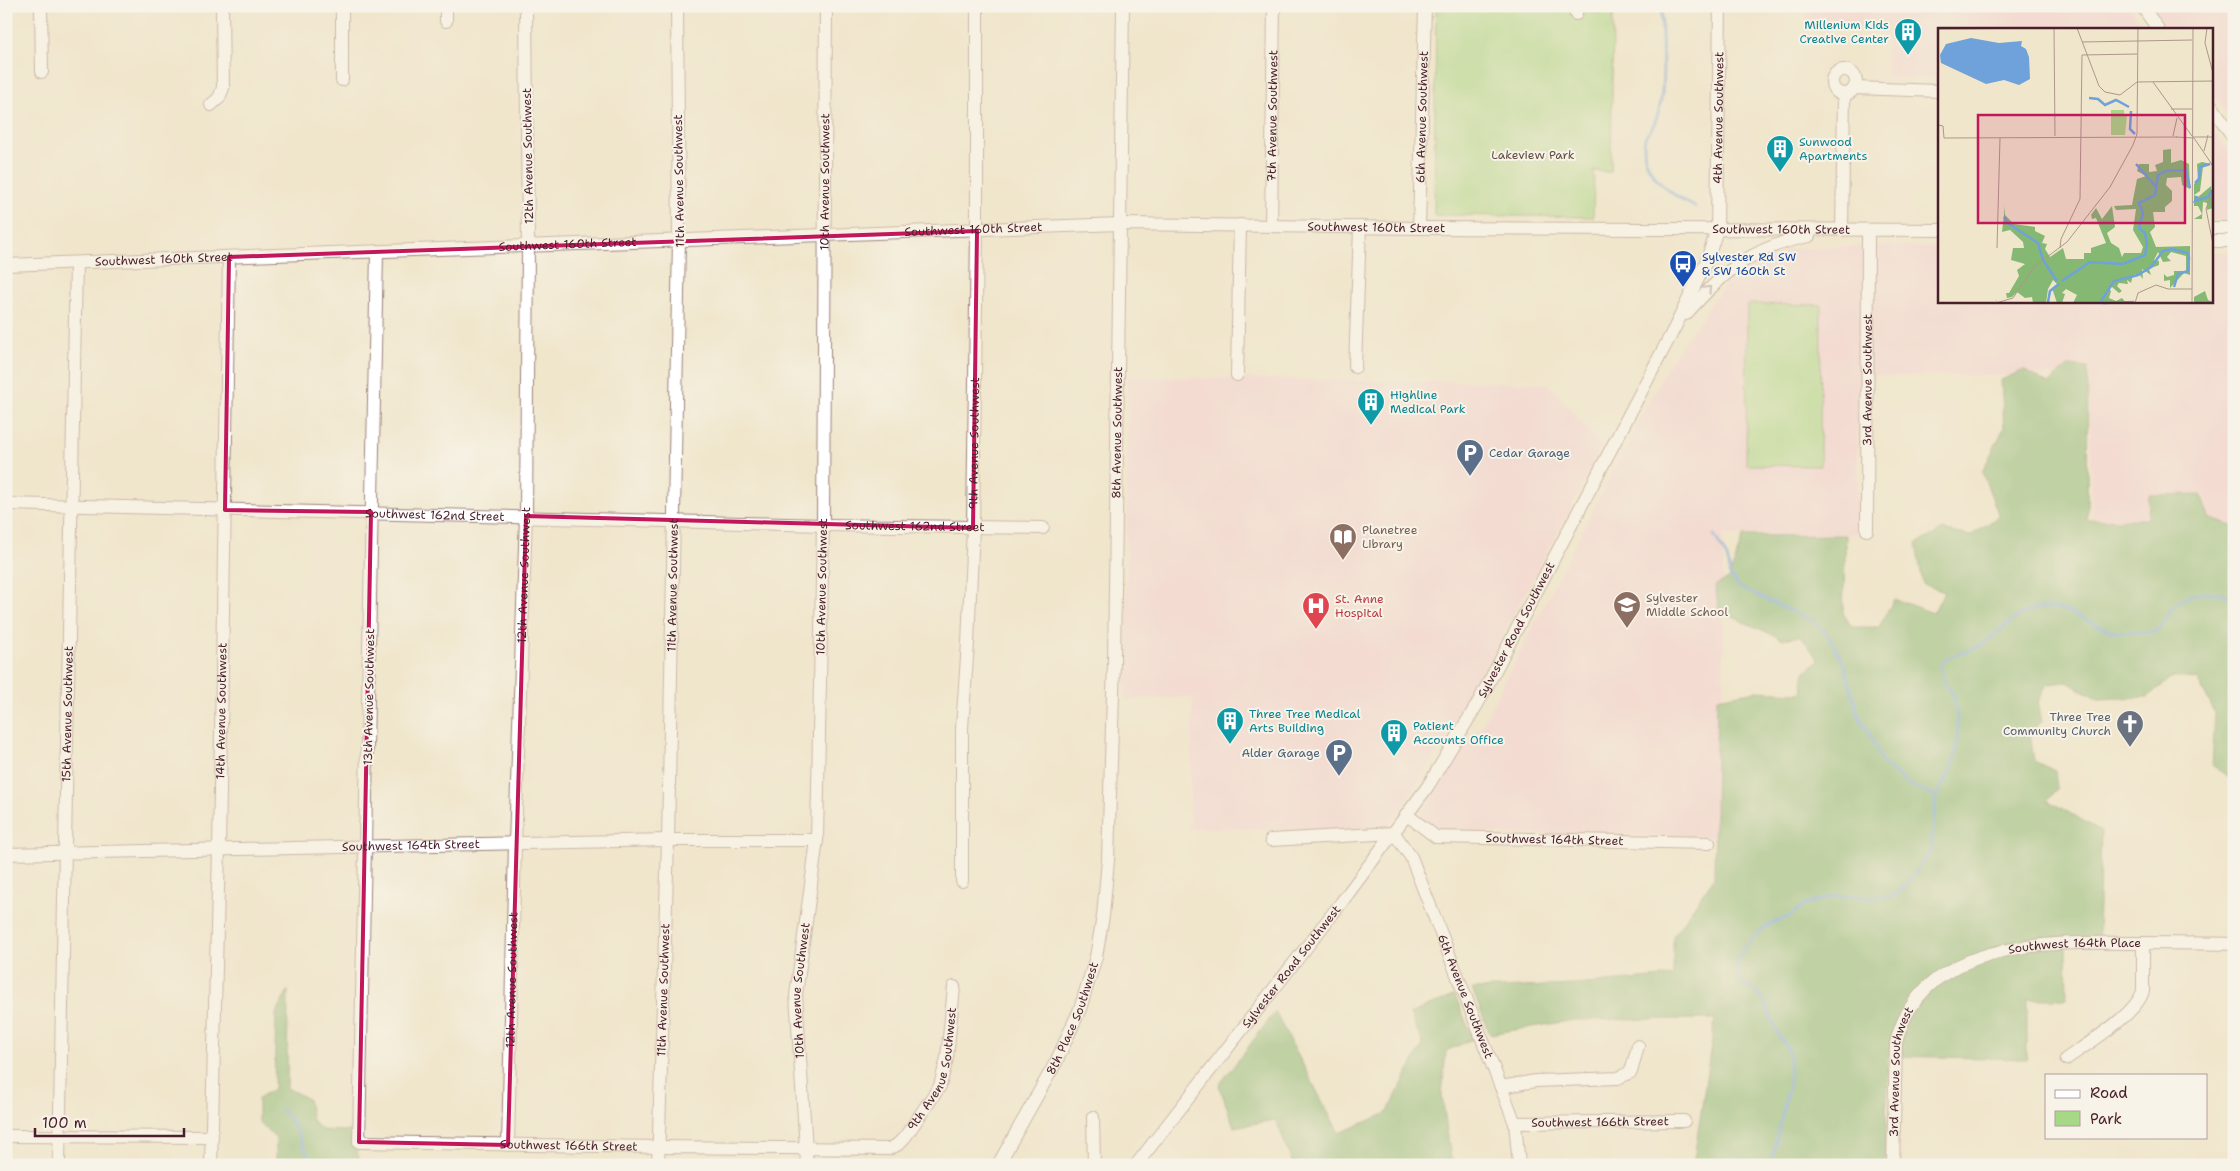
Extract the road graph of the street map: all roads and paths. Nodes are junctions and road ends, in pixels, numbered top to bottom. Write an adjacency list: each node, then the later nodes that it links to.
1 (41, 6): 17 (street)
2 (222, 6): 20 (street)
3 (342, 6): 18 (street)
4 (446, 6): 14 (street)
5 (526, 6): 39 (street, 12th Avenue Southwest)
6 (676, 6): 36 (street, 11th Avenue Southwest)
7 (826, 6): 35 (street, 10th Avenue Southwest)
8 (977, 6): 34 (street, 9th Avenue Southwest)
9 (1124, 6): 23 (street, 8th Avenue Southwest)
10 (1274, 6): 25 (street, 7th Avenue Southwest)
11 (1425, 6): 27 (street, 6th Avenue Southwest)
12 (1720, 6): 30 (street, 4th Avenue Southwest)
13 (2142, 6): 15 (street); 16 (street)
14 (446, 20)
15 (2149, 28)
16 (2157, 28)
17 (42, 72)
18 (342, 80)
19 (1938, 91): 31 (street)
20 (211, 105)
21 (2212, 106): 22 (street)
22 (2233, 134)
23 (1122, 224): 24 (street, Southwest 160th Street); 34 (street, Southwest 160th Street); 68 (street, 8th Avenue Southwest)
24 (1240, 225): 25 (street, Southwest 160th Street); 46 (street)
25 (1271, 226): 26 (street, Southwest 160th Street)
26 (1360, 227): 27 (street, Southwest 160th Street); 45 (street)
27 (1420, 228): 30 (street, Southwest 160th Street)
28 (2212, 228): 29 (street)
29 (2234, 228)
30 (1717, 230): 31 (street, Southwest 160th Street); 44 (street, Sylvester Road Southwest)
31 (1840, 230): 32 (street, Southwest 160th Street); 44 (street, one-way to 31)
32 (1868, 230): 33 (street, Southwest 160th Street); 56 (street, 3rd Avenue Southwest)
33 (1938, 230)
34 (978, 231): 35 (street, Southwest 160th Street); 54 (street, 9th Avenue Southwest)
35 (826, 236): 36 (street, Southwest 160th Street); 53 (street, 10th Avenue Southwest)
36 (679, 240): 39 (street, Southwest 160th Street); 52 (street, 11th Avenue Southwest)
37 (2212, 241): 38 (street)
38 (2234, 241)
39 (528, 246): 40 (street, Southwest 160th Street); 51 (street, 12th Avenue Southwest)
40 (378, 252): 41 (street, Southwest 160th Street); 50 (street, 13th Avenue Southwest)
41 (229, 257): 42 (street, Southwest 160th Street); 49 (street, 14th Avenue Southwest)
42 (76, 263): 43 (street, Southwest 160th Street); 48 (street, 15th Avenue Southwest)
43 (6, 265)
44 (1676, 325): 57 (street, Sylvester Road Southwest)
45 (1355, 367)
46 (1237, 375)
47 (6, 504): 48 (street, Southwest 162nd Street)
48 (72, 507): 49 (street, Southwest 162nd Street); 67 (street, 15th Avenue Southwest)
49 (225, 510): 50 (street, Southwest 162nd Street); 65 (street, 14th Avenue Southwest)
50 (371, 512): 51 (street, Southwest 162nd Street); 64 (street, 13th Avenue Southwest)
51 (526, 516): 52 (street, Southwest 162nd Street); 63 (street, 12th Avenue Southwest)
52 (675, 520): 53 (street, Southwest 162nd Street); 59 (street, 11th Avenue Southwest)
53 (823, 525): 54 (street, Southwest 162nd Street); 60 (street, 10th Avenue Southwest)
54 (973, 528): 55 (street, Southwest 162nd Street); 69 (street, 9th Avenue Southwest)
55 (1043, 528)
56 (1867, 530)
57 (1407, 815): 58 (street, Sylvester Road Southwest); 62 (street, Southwest 164th Street)
58 (1394, 833): 61 (street); 76 (street, 6th Avenue Southwest); 94 (street, Sylvester Road Southwest)
59 (668, 840): 60 (street, Southwest 164th Street); 63 (street, Southwest 164th Street); 86 (street, 11th Avenue Southwest)
60 (817, 840): 87 (street, 10th Avenue Southwest)
61 (1271, 840)
62 (1709, 843)
63 (515, 844): 64 (street, Southwest 164th Street); 84 (street, 12th Avenue Southwest)
64 (366, 846): 65 (street, Southwest 164th Street); 83 (street, 13th Avenue Southwest)
65 (219, 850): 67 (street, Southwest 164th Street); 82 (street, 14th Avenue Southwest)
66 (6, 854): 67 (street, Southwest 164th Street)
67 (65, 854): 80 (street, 15th Avenue Southwest)
68 (1108, 860): 92 (street, 8th Place Southwest)
69 (962, 881)
70 (2143, 943): 71 (street, Southwest 164th Place); 73 (street, Southwest 164th Place); 75 (street)
71 (2234, 944)
72 (954, 988): 85 (street, 9th Avenue Southwest)
73 (1926, 988): 96 (street, 3rd Avenue Southwest)
74 (1638, 1046): 76 (street)
75 (2066, 1059)
76 (1501, 1087): 79 (street, 6th Avenue Southwest)
77 (1093, 1117): 93 (street)
78 (1684, 1121): 79 (street, Southwest 166th Street)
79 (1515, 1124): 95 (street, 6th Avenue Southwest)
80 (60, 1135): 81 (street); 82 (street); 88 (street, 15th Avenue Southwest)
81 (6, 1136)
82 (212, 1137): 89 (street, 14th Avenue Southwest)
83 (359, 1142): 84 (street, Southwest 166th Street)
84 (508, 1145): 86 (street, Southwest 166th Street)
85 (897, 1145): 87 (street, Southwest 166th Street)
86 (659, 1147): 87 (street, Southwest 166th Street); 90 (street, 11th Avenue Southwest)
87 (808, 1148): 91 (street, 10th Avenue Southwest)
88 (59, 1165)
89 (211, 1165)
90 (658, 1165)
91 (808, 1165)
92 (998, 1165)
93 (1094, 1165)
94 (1136, 1165)
95 (1519, 1165)
96 (1893, 1165)

